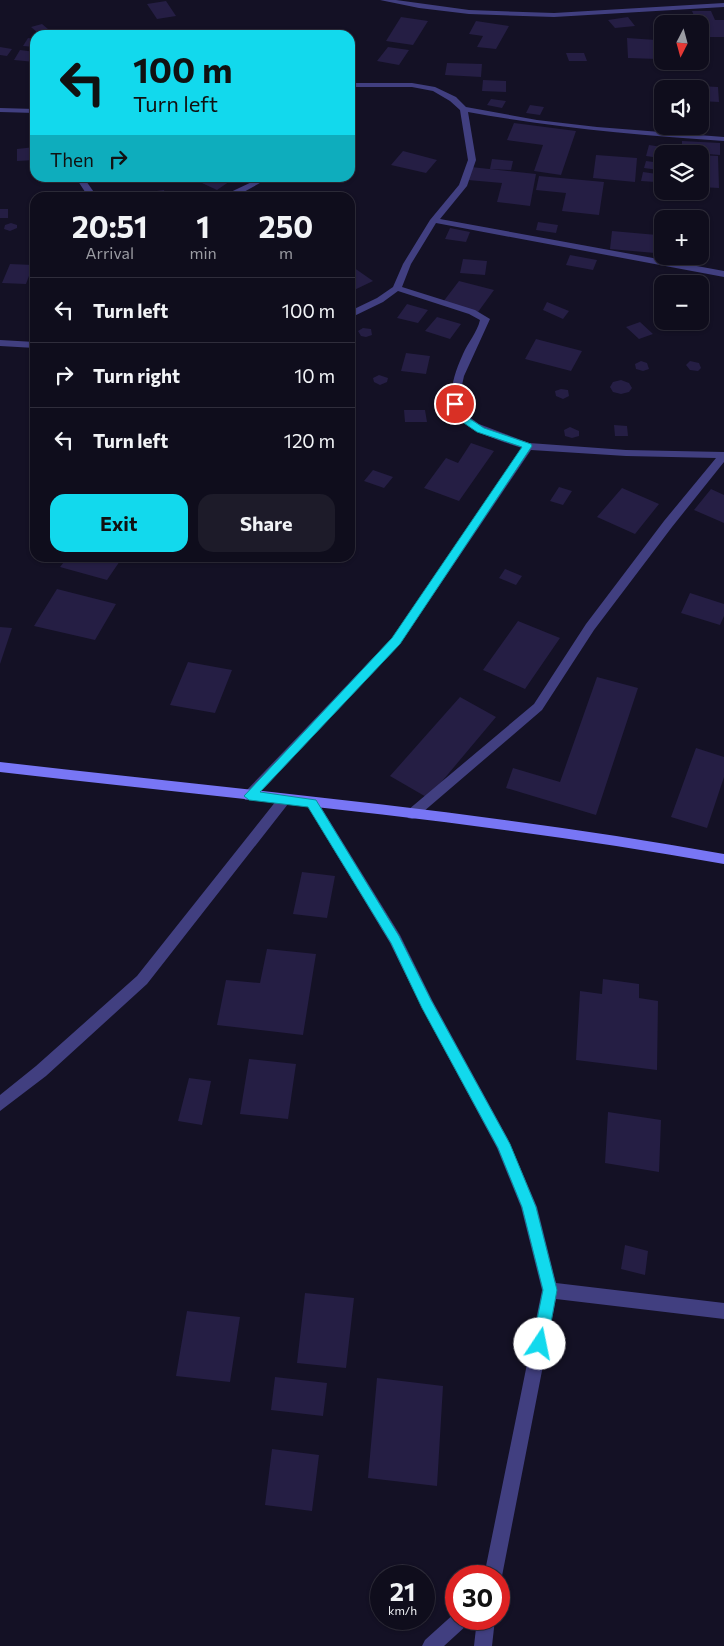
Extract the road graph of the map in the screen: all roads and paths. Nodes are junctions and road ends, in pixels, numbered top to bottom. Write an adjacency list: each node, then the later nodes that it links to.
1 (384, 0): 2 (street)
2 (724, 5)
3 (355, 84): 4 (street)
4 (464, 109): 7 (street); 10 (street)
5 (0, 110): 6 (street)
6 (30, 111)
7 (724, 139)
8 (257, 182): 9 (street)
9 (238, 192)
10 (434, 220): 11 (street); 12 (street)
11 (724, 274)
12 (397, 288): 13 (street); 16 (street)
13 (355, 313)
14 (0, 343): 15 (street)
15 (30, 345)
16 (528, 446): 17 (street); 19 (street)
17 (724, 455): 22 (street)
18 (0, 767): 19 (main road)
19 (249, 796): 20 (main road)
20 (284, 800): 21 (main road); 24 (street)
21 (312, 803): 22 (main road); 25 (street)
22 (412, 814): 23 (main road)
23 (724, 859)
24 (0, 1104)
25 (550, 1290): 26 (street); 27 (street)
26 (724, 1310)
27 (495, 1565)
28 (449, 1630): 30 (street)
29 (485, 1630): 31 (street)
30 (431, 1646)
31 (483, 1646)

